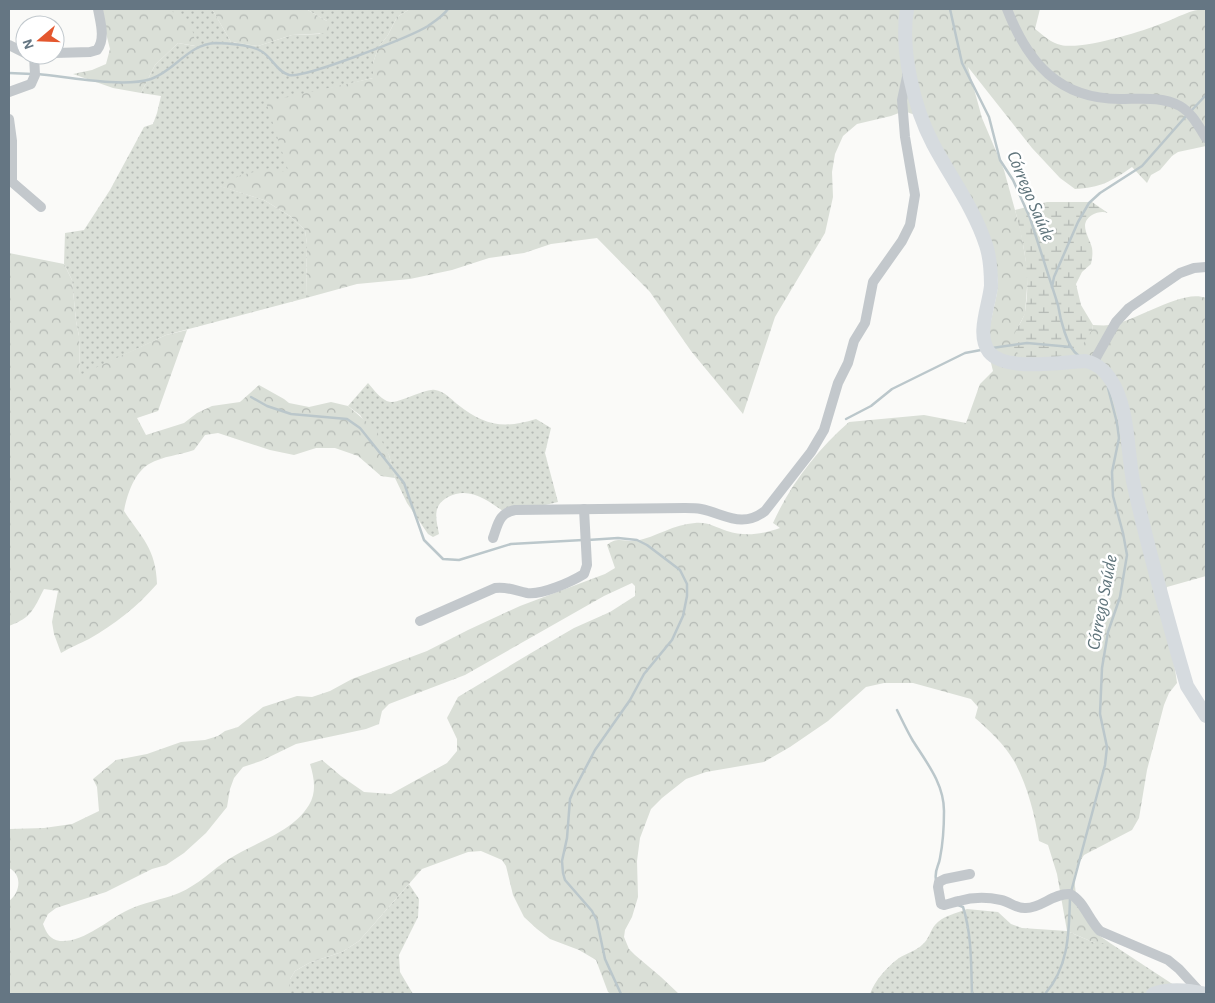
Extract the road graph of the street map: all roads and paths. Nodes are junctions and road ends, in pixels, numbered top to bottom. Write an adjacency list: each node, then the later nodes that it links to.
1 (98, 9): 4 (street)
2 (907, 9): 6 (street)
3 (1007, 9): 9 (street)
4 (65, 53)
5 (34, 65): 7 (street)
6 (909, 66): 12 (street); 13 (street)
7 (9, 92)
8 (9, 119): 10 (street)
9 (1206, 138)
10 (41, 207)
11 (1206, 267): 12 (street)
12 (1093, 363): 16 (street)
13 (584, 509): 14 (street); 15 (street)
14 (493, 538)
15 (420, 621)
16 (1206, 716)
17 (970, 874): 18 (street)
18 (1203, 993): 19 (street)
19 (1153, 994)

